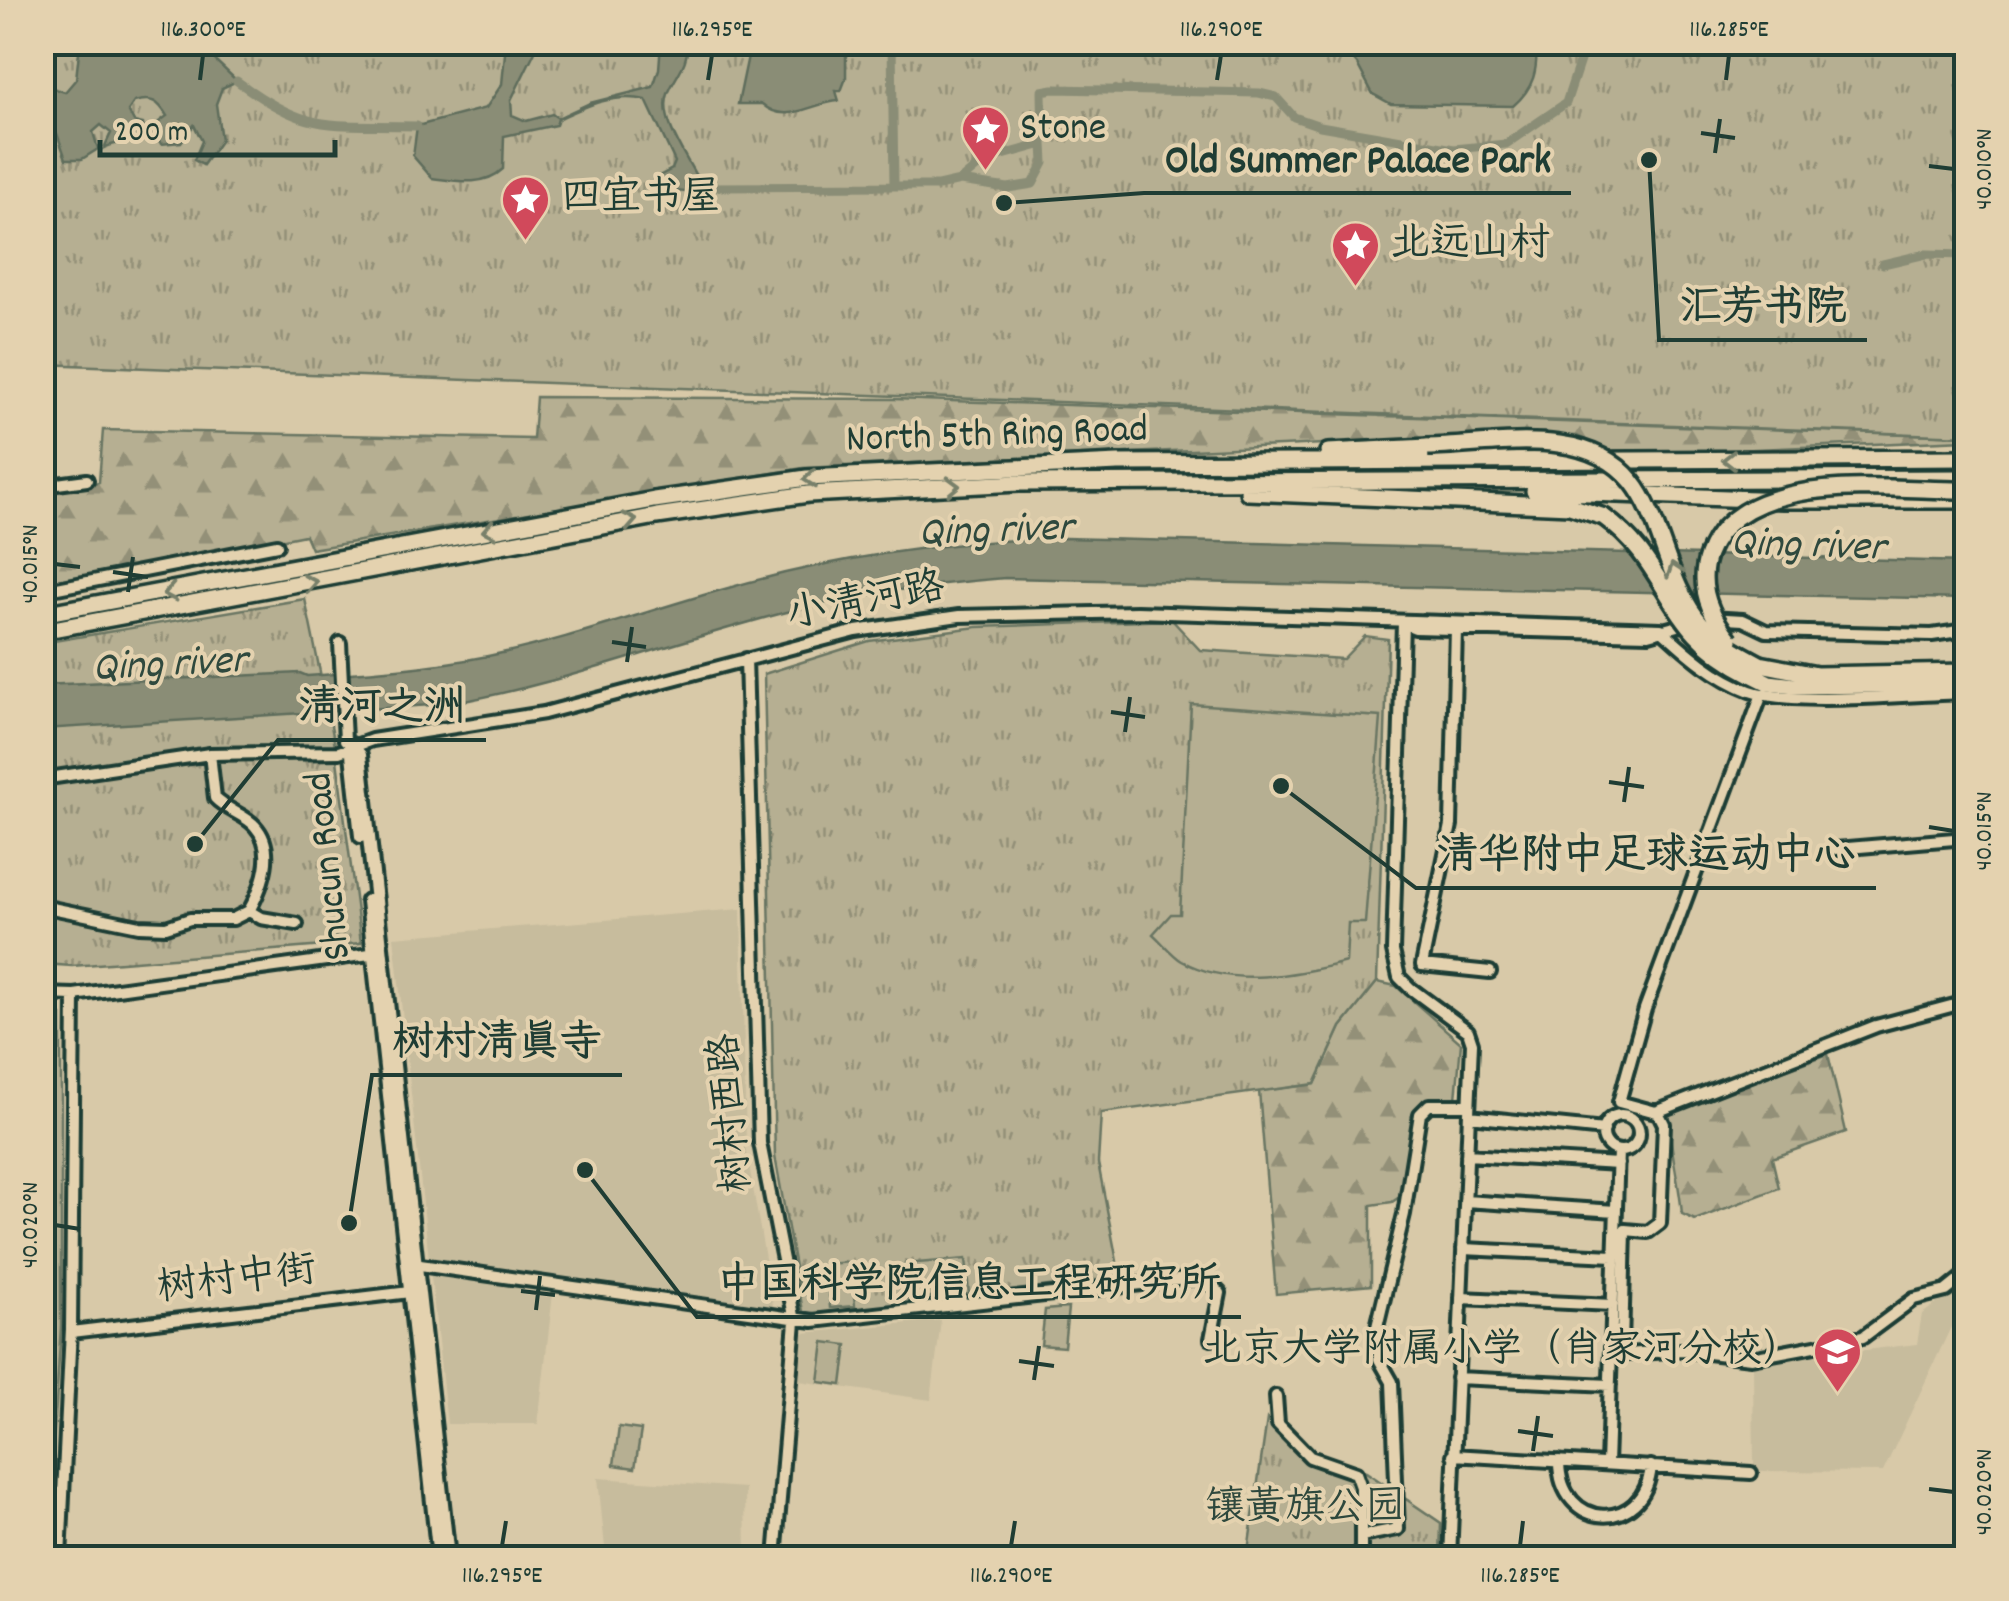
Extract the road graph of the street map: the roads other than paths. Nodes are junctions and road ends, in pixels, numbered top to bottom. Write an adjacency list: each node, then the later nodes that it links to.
1 (1966, 450): 3 (highway)
2 (1966, 458): 3 (highway, North 5th Ring Road)
3 (1792, 460): 4 (highway, North 5th Ring Road, one-way to 4)
4 (1118, 463): 14 (highway, North 5th Ring Road, one-way to 14); 22 (highway, one-way to 4, bridge)
5 (1966, 478): 8 (highway, North 5th Ring Road)
6 (87, 480): 9 (street)
7 (1119, 482): 8 (highway, North 5th Ring Road); 18 (highway, North 5th Ring Road, one-way to 7); 24 (highway, bridge)
8 (1370, 483): 11 (highway)
9 (42, 486)
10 (1966, 490): 22 (highway, bridge)
11 (1966, 500)
12 (277, 545): 13 (street)
13 (42, 591)
14 (42, 614)
15 (1402, 623): 16 (street, 小清河路); 17 (street, 小清河路); 21 (street, 小清河路); 41 (street)
16 (1456, 629): 17 (street, 小清河路); 36 (street)
17 (1661, 629): 19 (street, 小清河路); 26 (street)
18 (42, 630)
19 (1966, 630)
20 (340, 643): 27 (street)
21 (746, 659): 27 (street, 小清河路); 57 (street, 树村西路)
22 (1760, 664): 23 (highway)
23 (1966, 672)
24 (1966, 684)
25 (1966, 693): 26 (street)
26 (1762, 694): 40 (street)
27 (350, 744): 28 (street, 小清河路); 35 (main road, Shucun Road)
28 (210, 754): 29 (street, 小清河路); 33 (street)
29 (42, 779)
30 (1966, 838): 31 (street)
31 (1836, 849)
32 (42, 906): 33 (street)
33 (250, 911): 34 (street)
34 (297, 924)
35 (378, 952): 38 (street); 52 (main road, Shucun Road)
36 (1490, 972)
37 (42, 994): 38 (street)
38 (74, 995): 58 (street)
39 (1966, 1002): 42 (street)
40 (1620, 1102): 42 (street); 43 (street)
41 (1469, 1111): 44 (street); 46 (street); 68 (street)
42 (1658, 1112): 53 (street)
43 (1620, 1116): 44 (street); 45 (street)
44 (1604, 1130): 45 (street)
45 (1618, 1150): 47 (street)
46 (1467, 1155): 47 (street); 48 (street)
47 (1618, 1164): 49 (street)
48 (1465, 1201): 49 (street); 50 (street)
49 (1616, 1211): 51 (street)
50 (1463, 1249): 51 (street); 55 (street)
51 (1614, 1256): 56 (street)
52 (412, 1264): 54 (main road, Shucun Road); 57 (street); 71 (main road, Shucun Road)
53 (1966, 1275)
54 (410, 1292): 58 (street, 树村中街); 70 (main road, Shucun Road)
55 (1461, 1298): 56 (street); 60 (street)
56 (1613, 1305): 61 (street)
57 (795, 1321): 59 (street); 72 (street, 树村西路)
58 (71, 1332): 69 (street)
59 (1211, 1339)
60 (1457, 1378): 61 (street); 63 (street)
61 (1610, 1385): 65 (street)
62 (1276, 1396): 68 (street)
63 (1453, 1456): 64 (street); 74 (street)
64 (1559, 1461): 65 (street); 66 (street)
65 (1607, 1464): 66 (street)
66 (1650, 1466): 67 (street)
67 (1751, 1473)
68 (1361, 1536): 73 (street)
69 (60, 1558)
70 (440, 1558)
71 (448, 1558)
72 (774, 1558)
73 (1361, 1558)
74 (1450, 1558)

